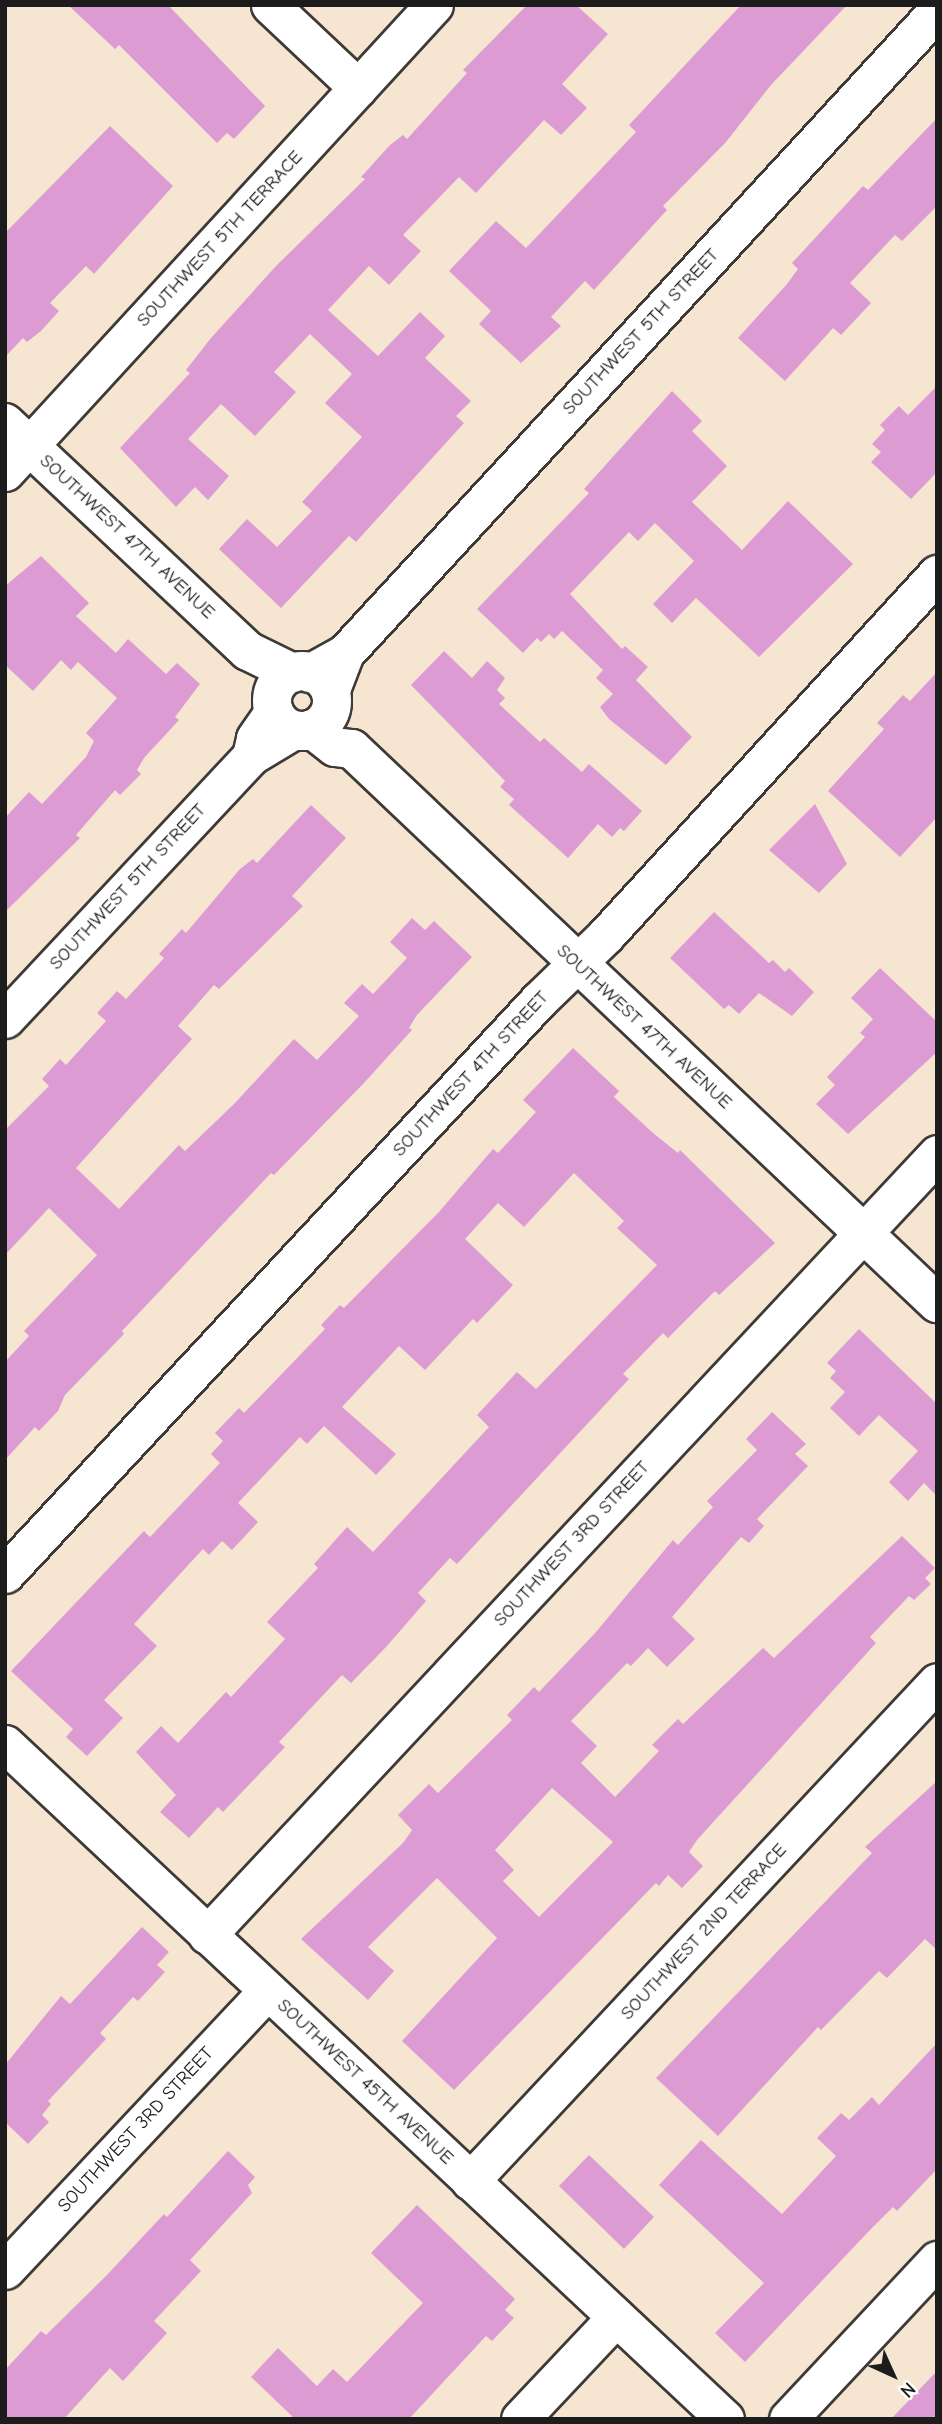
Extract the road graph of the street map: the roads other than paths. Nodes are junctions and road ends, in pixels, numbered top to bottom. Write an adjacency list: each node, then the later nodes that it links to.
1 (270, 5): 4 (street)
2 (434, 5): 4 (street, SOUTHWEST 5TH TERRACE)
3 (937, 11): 7 (street, SOUTHWEST 5TH STREET)
4 (358, 89): 5 (street, SOUTHWEST 5TH TERRACE)
5 (13, 447): 7 (street, SOUTHWEST 47TH AVENUE)
6 (937, 574): 8 (street, SOUTHWEST 4TH STREET)
7 (302, 701): 8 (street, SOUTHWEST 47TH AVENUE); 9 (street, SOUTHWEST 5TH STREET)
8 (576, 963): 11 (street, SOUTHWEST 47TH AVENUE); 13 (street, SOUTHWEST 4TH STREET)
9 (5, 1019)
10 (937, 1153): 11 (street, SOUTHWEST 3RD STREET)
11 (862, 1234): 12 (street, SOUTHWEST 47TH AVENUE); 16 (street, SOUTHWEST 3RD STREET)
12 (937, 1303)
13 (5, 1574)
14 (937, 1682): 18 (street, SOUTHWEST 2ND TERRACE)
15 (5, 1744): 16 (street, SOUTHWEST 45TH AVENUE)
16 (207, 1935): 17 (street, SOUTHWEST 45TH AVENUE)
17 (267, 1991): 18 (street, SOUTHWEST 45TH AVENUE); 20 (street, SOUTHWEST 3RD STREET)
18 (470, 2181): 21 (street, SOUTHWEST 45TH AVENUE)
19 (937, 2260): 24 (street)
20 (5, 2270)
21 (616, 2317): 22 (street); 23 (street, SOUTHWEST 45TH AVENUE)
22 (520, 2419)
23 (725, 2419)
24 (788, 2419)

